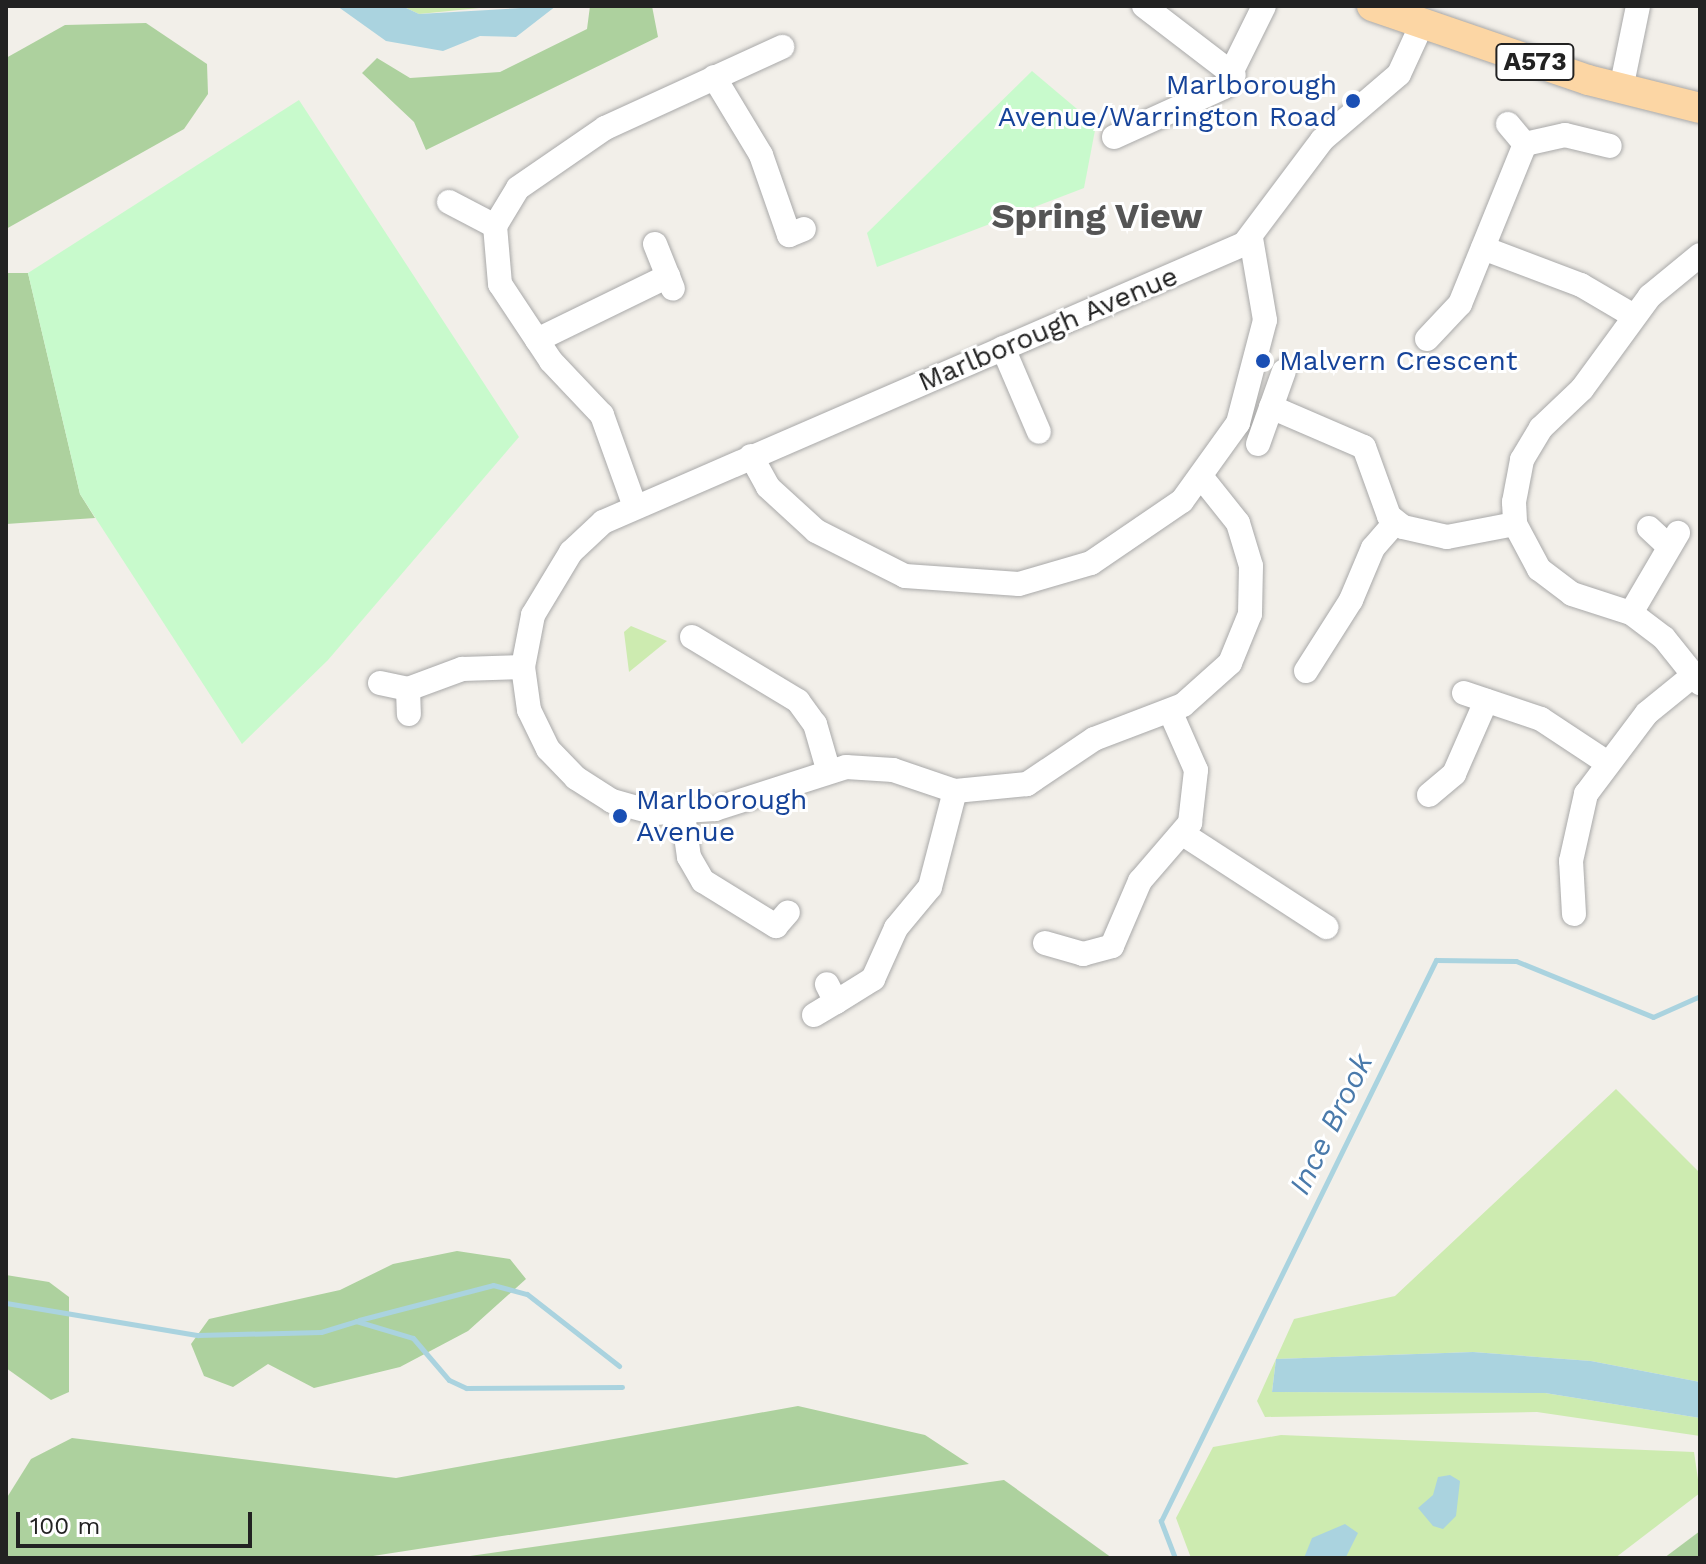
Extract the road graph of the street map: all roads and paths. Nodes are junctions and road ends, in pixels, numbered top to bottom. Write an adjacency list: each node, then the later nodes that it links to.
1 (1144, 6): 7 (street)
2 (1264, 6): 7 (street)
3 (1372, 6): 5 (main road, A573)
4 (1638, 6): 9 (street)
5 (1422, 24): 9 (main road, A573); 18 (street)
6 (782, 47): 8 (street)
7 (1234, 75): 13 (street)
8 (714, 77): 16 (street); 17 (street)
9 (1621, 89): 10 (main road, A573)
10 (1700, 108)
11 (1508, 124): 14 (street)
12 (1597, 136): 14 (street)
13 (1114, 137)
14 (1525, 144): 20 (street)
15 (449, 202): 16 (street)
16 (495, 226): 24 (street)
17 (790, 235)
18 (1251, 238): 25 (street, Marlborough Avenue); 31 (street)
19 (655, 244): 24 (street)
20 (1483, 248): 22 (street); 23 (street)
21 (1700, 255): 22 (street)
22 (1634, 316): 34 (street)
23 (1445, 335)
24 (537, 340): 32 (street)
25 (1003, 348): 28 (street); 30 (street, Marlborough Avenue)
26 (1284, 371): 27 (street)
27 (1271, 407): 29 (street); 33 (street)
28 (1039, 432)
29 (1258, 444)
30 (751, 456): 31 (street); 32 (street, Marlborough Avenue)
31 (1203, 479): 43 (street, Marlborough Avenue)
32 (634, 504): 38 (street, Marlborough Avenue)
33 (1395, 523): 34 (street); 39 (street)
34 (1515, 524): 36 (street)
35 (1665, 535): 36 (street)
36 (1631, 613): 40 (street)
37 (700, 648): 46 (street)
38 (523, 667): 42 (street); 49 (street, Marlborough Avenue)
39 (1306, 671)
40 (1697, 679): 45 (street)
41 (380, 683): 42 (street)
42 (408, 689): 44 (street)
43 (1170, 711): 47 (street, Marlborough Avenue); 50 (street)
44 (409, 714)
45 (1606, 762): 48 (street); 51 (street)
46 (828, 769): 47 (street, Marlborough Avenue); 49 (street, Marlborough Avenue)
47 (955, 791): 55 (street)
48 (1426, 798)
49 (683, 814): 53 (street)
50 (1183, 834): 52 (street); 54 (street)
51 (1574, 914)
52 (1323, 915)
53 (785, 925)
54 (1044, 941)
55 (814, 1015)

